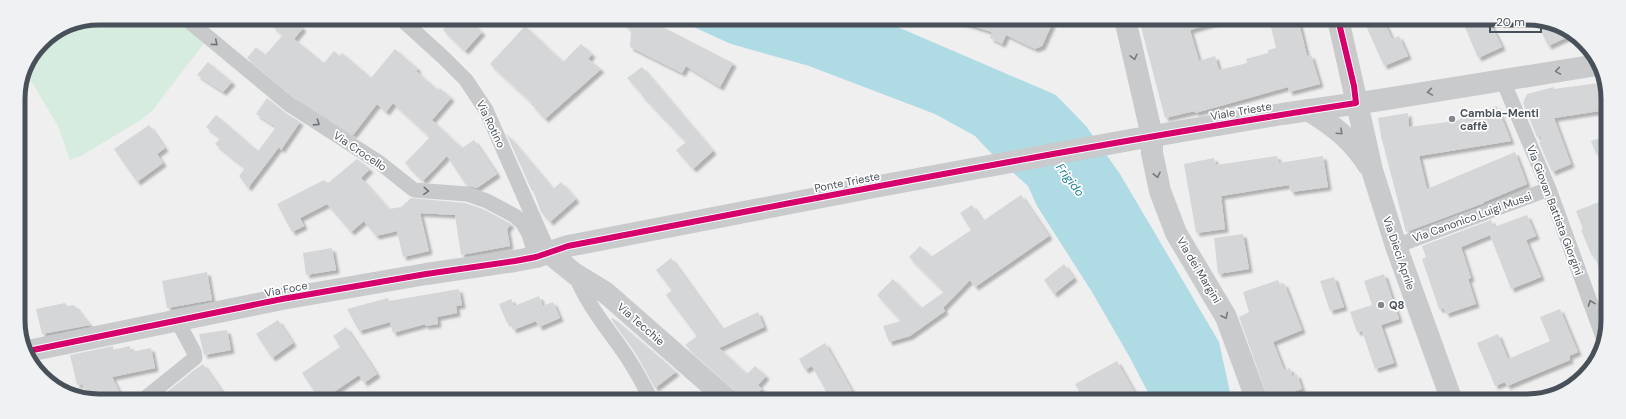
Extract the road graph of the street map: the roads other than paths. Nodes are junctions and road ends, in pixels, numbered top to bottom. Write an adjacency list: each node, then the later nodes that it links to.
1 (193, 25): 14 (street, Via Crocello, one-way to 14)
2 (408, 25): 14 (street, Via Rotino)
3 (1127, 25): 9 (main road, Via dei Margini, one-way to 9)
4 (1339, 25): 7 (main road, Via Dieci Aprile)
5 (1593, 66): 6 (main road, Viale Trieste, one-way to 6)
6 (1503, 81): 7 (main road, Viale Trieste, one-way to 7); 12 (street, Via Giovan Battista Giorgini)
7 (1356, 103): 8 (main road, Viale Trieste); 11 (main road, Via Dieci Aprile)
8 (1308, 110): 9 (main road, Viale Trieste); 11 (main road, one-way to 11)
9 (1152, 136): 10 (main road, Viale Trieste); 24 (main road, Via dei Margini, one-way to 24)
10 (1130, 140): 14 (main road, Ponte Trieste)
11 (1372, 170): 13 (main road, Via Dieci Aprile)
12 (1549, 189): 13 (street, Via Canonico Luigi Mussi); 17 (street, Via Giovan Battista Giorgini, one-way to 12)
13 (1396, 246): 25 (main road, Via Dieci Aprile)
14 (551, 252): 15 (main road, Via Tecchie); 16 (main road, Via Foce)
15 (575, 274): 19 (street); 23 (main road, Via Tecchie)
16 (178, 322): 18 (main road, Via Foce); 20 (street)
17 (1600, 330)
18 (32, 350)
19 (642, 381): 21 (street); 22 (street)
20 (152, 394)
21 (639, 394)
22 (648, 394)
23 (721, 394)
24 (1254, 394)
25 (1449, 394)

